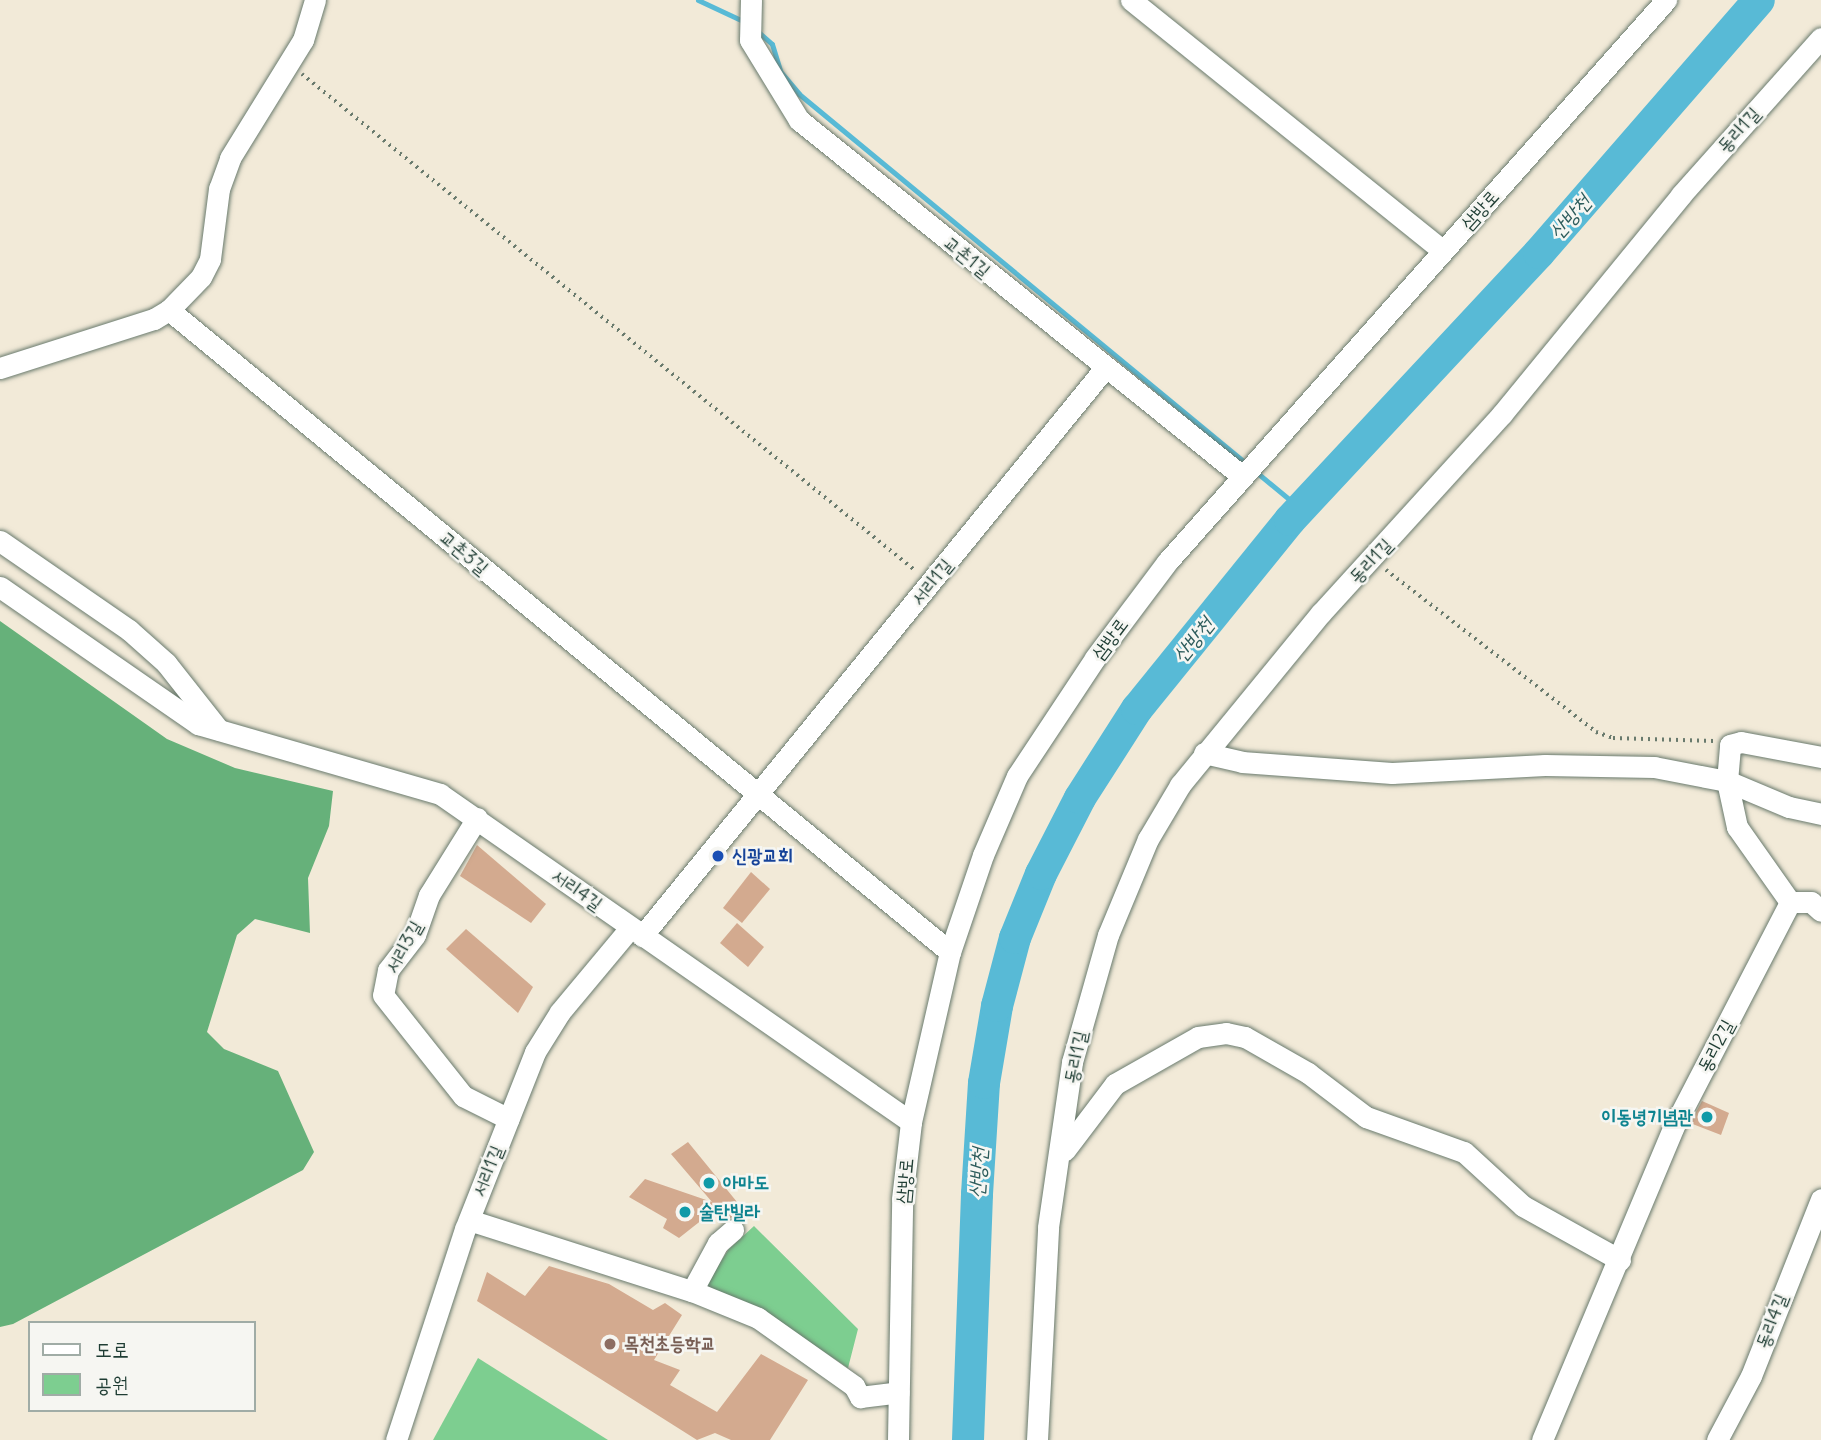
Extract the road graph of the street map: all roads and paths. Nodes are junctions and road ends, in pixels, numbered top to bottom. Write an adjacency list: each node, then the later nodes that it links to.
1 (314, 0): 6 (street)
2 (1131, 0): 7 (street)
3 (1666, 0): 7 (street, 삼방로)
4 (749, 4): 10 (street, 교촌1길)
5 (1821, 38): 13 (street, 동리1길)
6 (288, 63): 8 (street); 14 (path)
7 (1443, 251): 11 (street, 삼방로)
8 (169, 310): 9 (street); 21 (street, 교촌3길)
9 (0, 368)
10 (1105, 368): 11 (street, 교촌1길); 14 (street, 서리1길)
11 (1242, 476): 27 (street, 삼방로)
12 (0, 541): 16 (street)
13 (1373, 560): 17 (path); 18 (street, 동리1길)
14 (932, 583): 21 (street, 서리1길)
15 (0, 587): 16 (street, 서리4길)
16 (215, 730): 23 (street, 서리4길)
17 (1730, 745): 19 (street); 20 (street)
18 (1204, 753): 20 (street); 30 (street, 동리1길)
19 (1821, 757)
20 (1727, 781): 22 (street); 24 (street)
21 (759, 796): 26 (street, 서리1길); 27 (street)
22 (1821, 814)
23 (477, 818): 26 (street, 서리4길); 28 (street, 서리3길)
24 (1790, 902): 25 (street); 34 (street, 동리2길)
25 (1821, 911)
26 (636, 932): 28 (street, 서리1길); 29 (street, 서리4길)
27 (950, 952): 29 (street, 삼방로)
28 (509, 1119): 32 (street, 서리1길)
29 (911, 1122): 36 (street, 삼방로)
30 (1059, 1158): 34 (street, 동리1길); 39 (street, 동리1길)
31 (1821, 1199): 41 (street, 동리4길)
32 (469, 1220): 35 (street); 37 (street, 서리1길)
33 (718, 1235): 35 (street)
34 (1620, 1259): 40 (street, 동리2길)
35 (692, 1291): 36 (street)
36 (899, 1392): 38 (street, 삼방로)
37 (396, 1440)
38 (898, 1440)
39 (1037, 1440)
40 (1542, 1440)
41 (1717, 1440)

